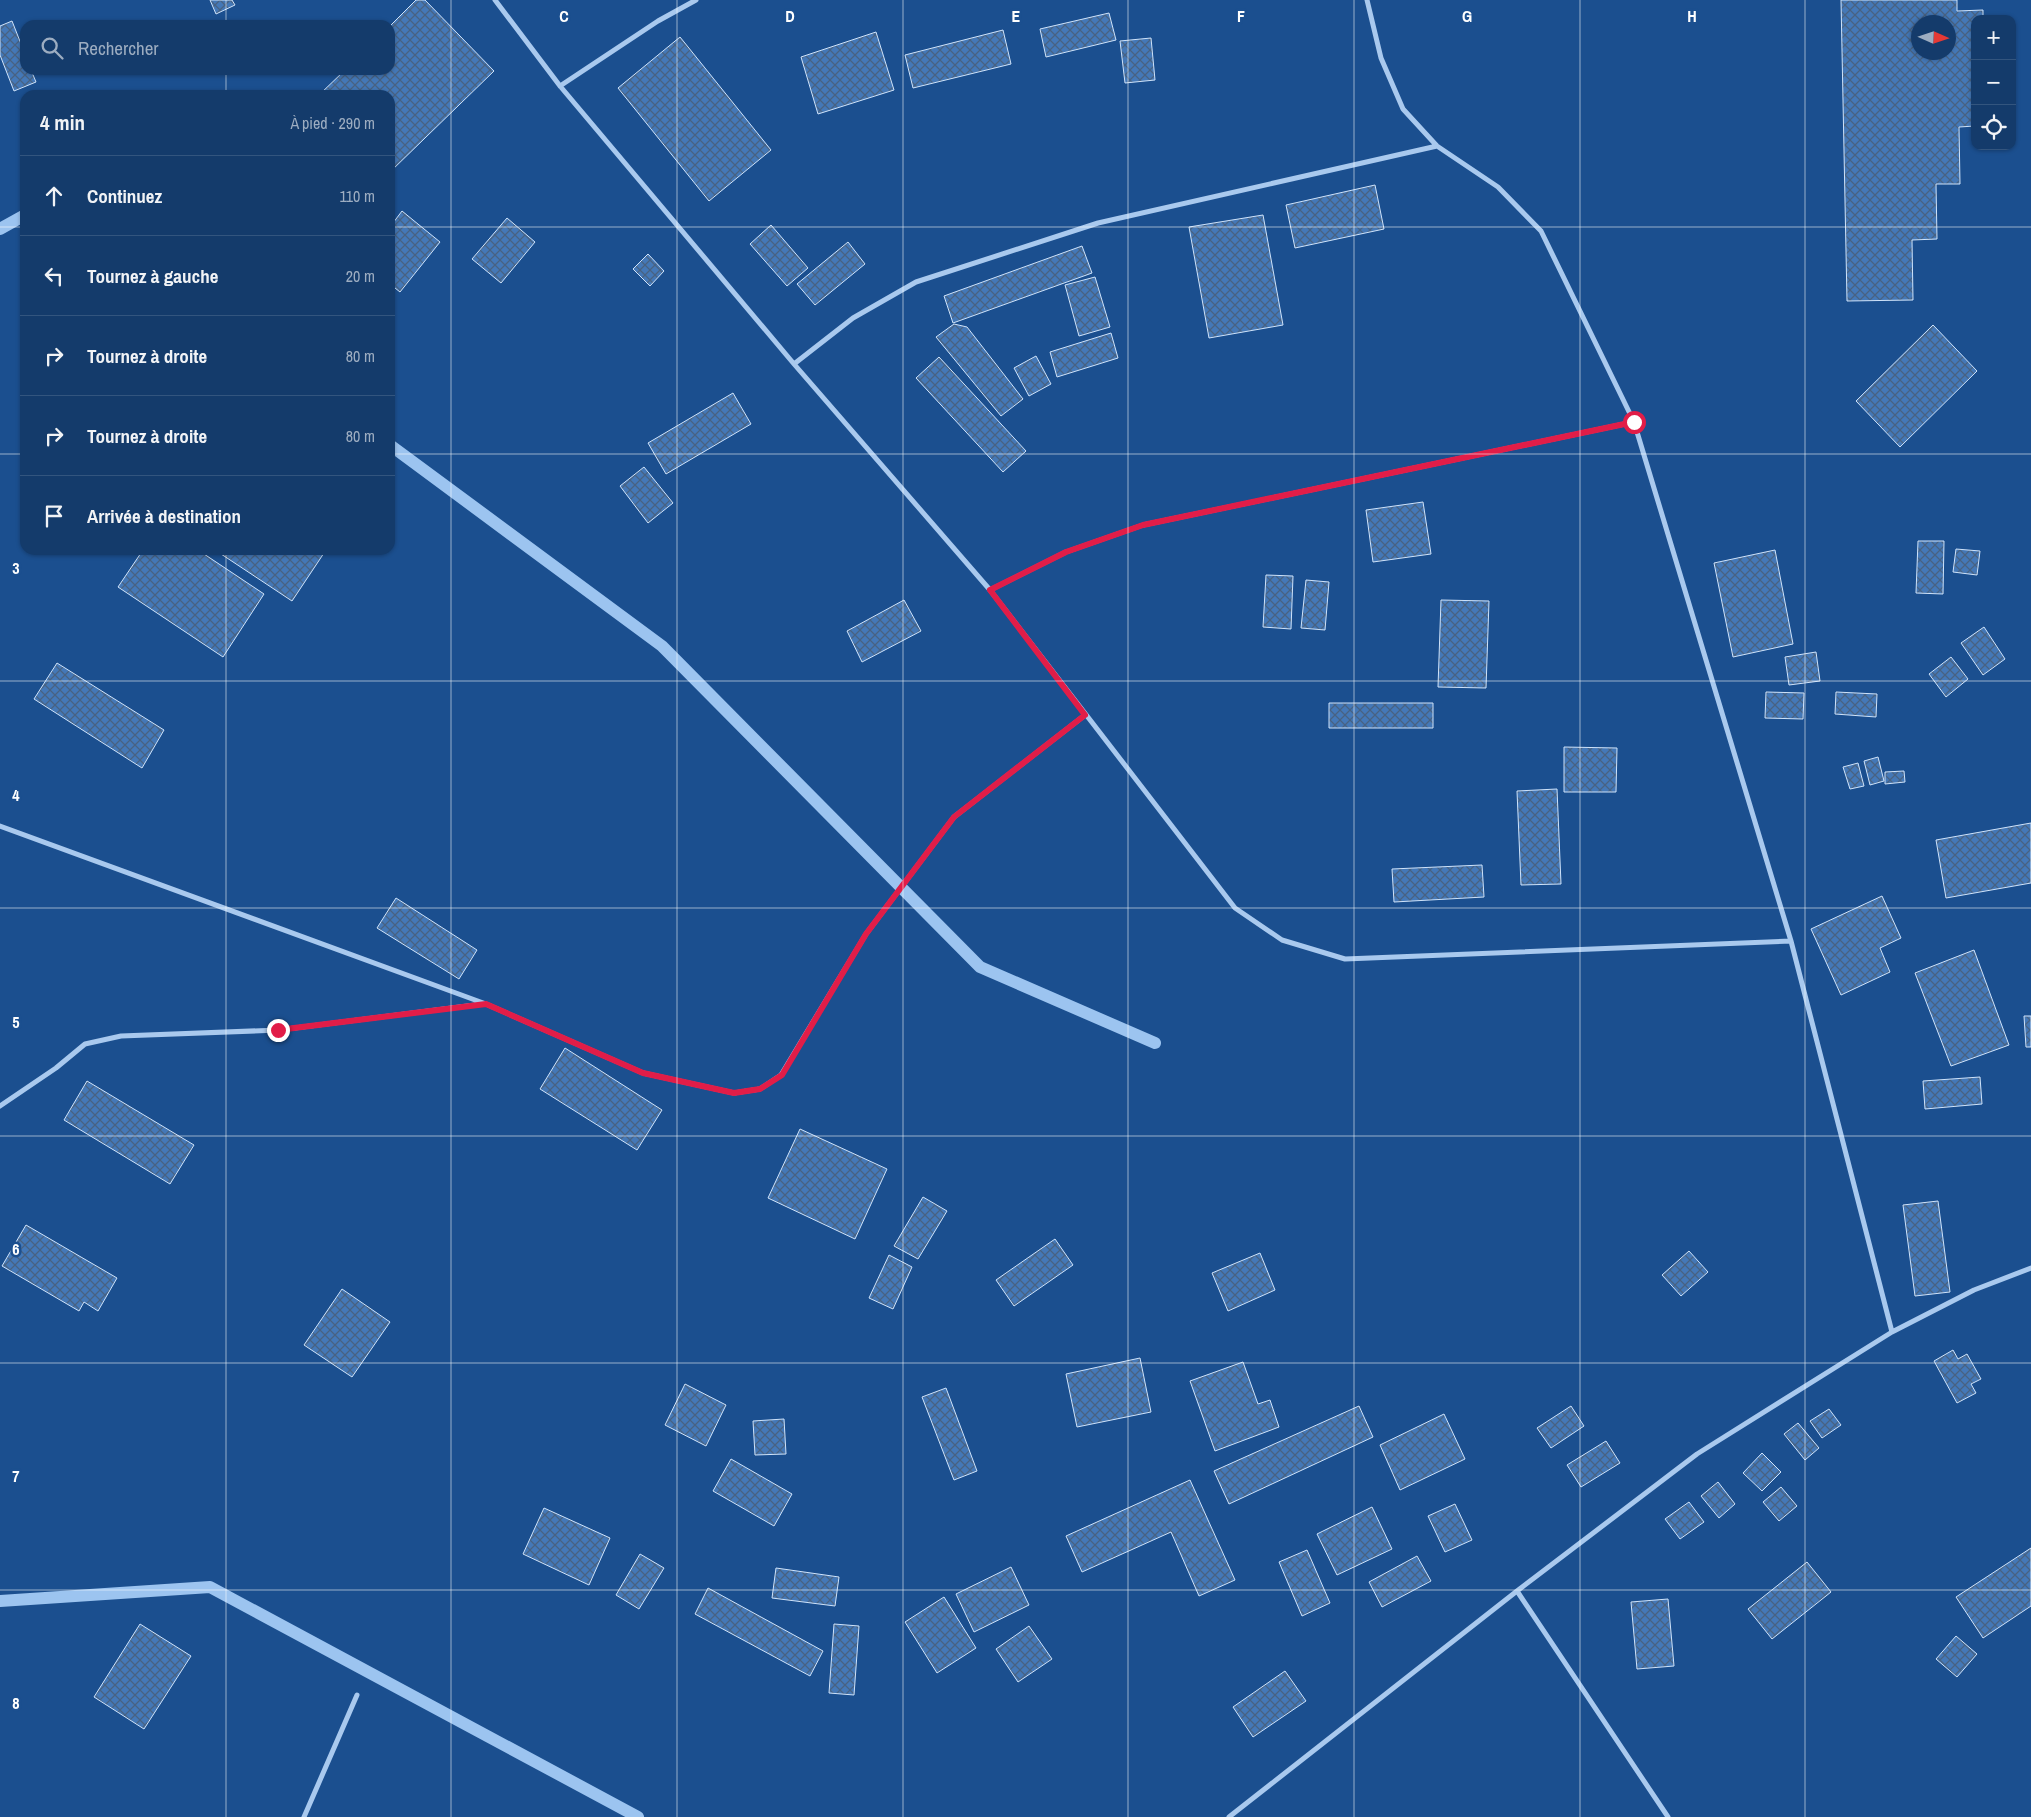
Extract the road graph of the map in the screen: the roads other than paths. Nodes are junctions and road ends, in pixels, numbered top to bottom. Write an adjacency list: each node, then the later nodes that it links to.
1 (495, 0): 4 (street)
2 (696, 0): 4 (street)
3 (1367, 0): 5 (street)
4 (560, 86): 6 (street)
5 (1437, 146): 6 (street); 7 (street)
6 (794, 364): 8 (street)
7 (1634, 422): 8 (street); 11 (street)
8 (990, 590): 9 (street)
9 (1085, 715): 11 (street); 12 (street)
10 (0, 826): 12 (street)
11 (1791, 941): 15 (street)
12 (486, 1004): 13 (street)
13 (0, 1106)
14 (2031, 1268): 15 (street)
15 (1892, 1332): 16 (street)
16 (1516, 1591): 19 (street); 20 (street)
17 (358, 1695): 18 (street)
18 (304, 1817)
19 (1229, 1817)
20 (1668, 1817)

